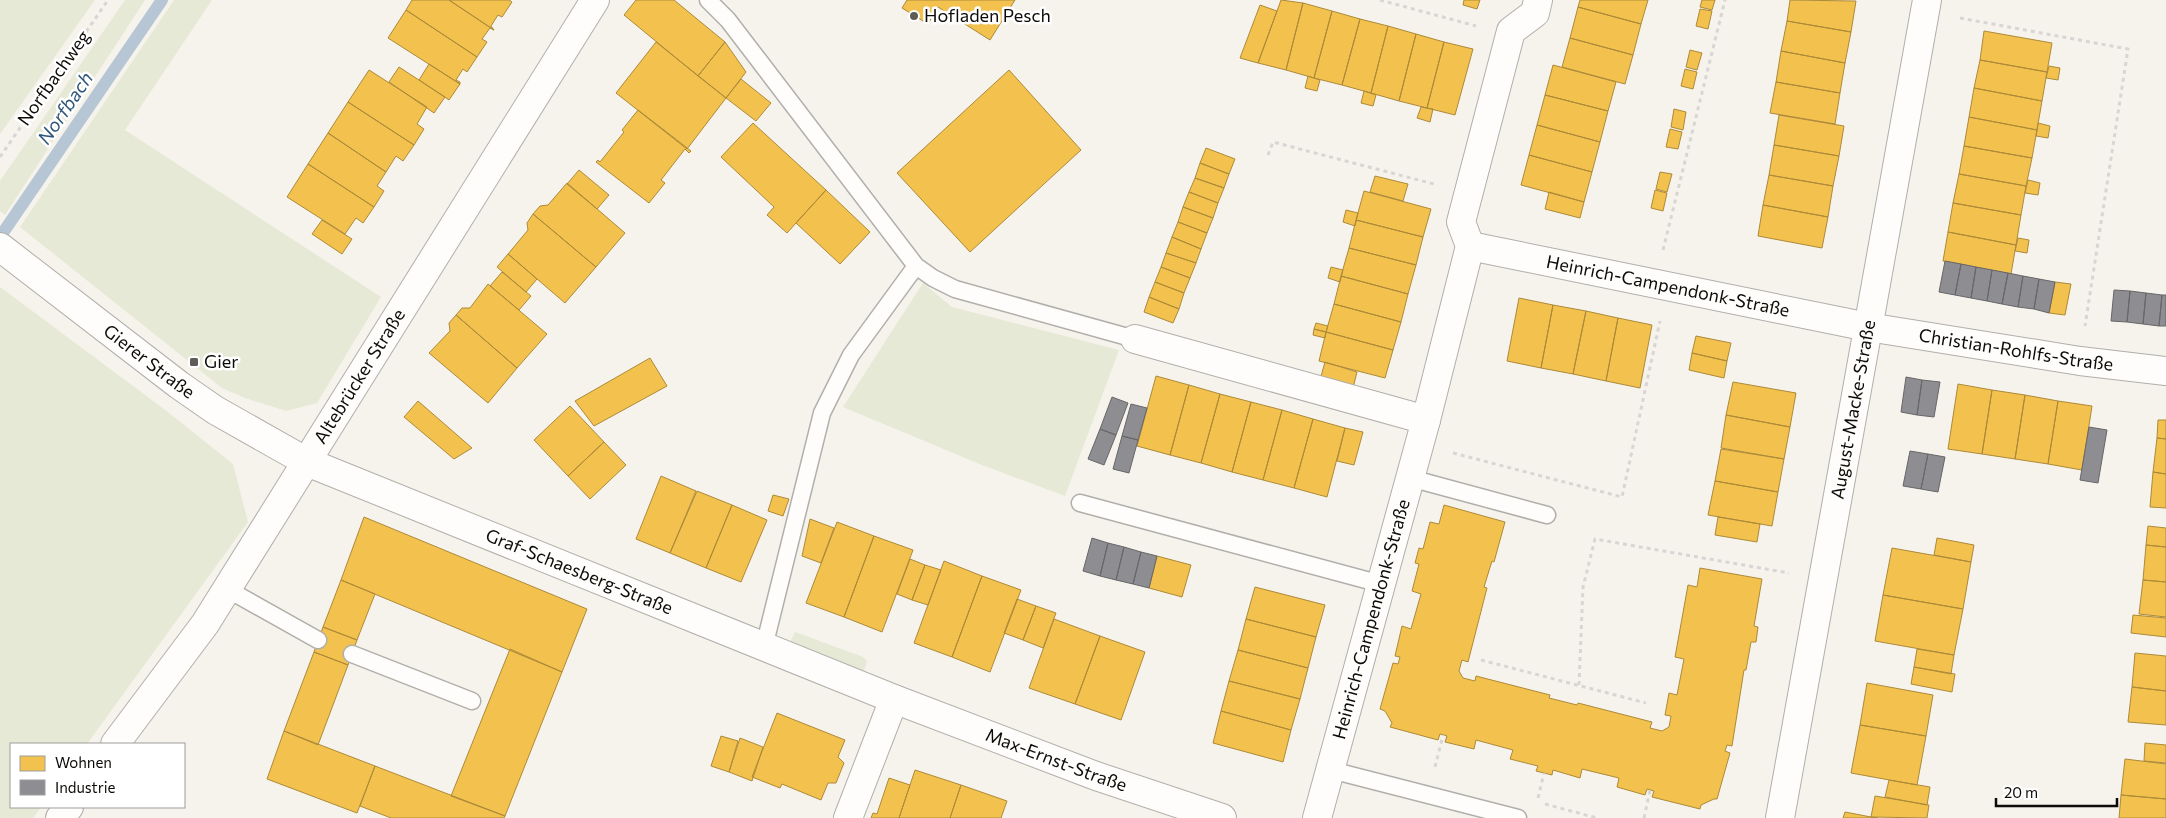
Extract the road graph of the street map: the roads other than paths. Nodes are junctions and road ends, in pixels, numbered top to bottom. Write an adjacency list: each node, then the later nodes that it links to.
1 (595, 0): 12 (street, Altebrücker Straße)
2 (708, 0): 7 (lane)
3 (1538, 0): 5 (street)
4 (1926, 6): 8 (street, August-Macke-Straße)
5 (1470, 246): 8 (street, Heinrich-Campendonk-Straße); 11 (street, Heinrich-Campendonk-Straße)
6 (0, 247): 12 (street, Gierer Straße)
7 (916, 266): 9 (lane); 19 (lane)
8 (1868, 327): 10 (street, Christian-Rohlfs-Straße); 30 (street, August-Macke-Straße)
9 (1135, 339): 11 (street)
10 (2166, 372)
11 (1423, 432): 13 (street, Heinrich-Campendonk-Straße)
12 (307, 462): 17 (street, Altebrücker Straße); 19 (street, Graf-Schaesberg-Straße)
13 (1410, 478): 15 (lane); 16 (street, Heinrich-Campendonk-Straße)
14 (1080, 503): 16 (lane)
15 (1547, 516)
16 (1381, 584): 25 (street, Heinrich-Campendonk-Straße)
17 (227, 589): 18 (lane); 24 (street, Altebrücker Straße)
18 (318, 640)
19 (764, 646): 21 (street, Graf-Schaesberg-Straße)
20 (352, 654): 23 (lane)
21 (849, 681): 22 (street, Max-Ernst-Straße)
22 (894, 699): 26 (street); 27 (street, Max-Ernst-Straße)
23 (472, 701)
24 (116, 743)
25 (1330, 770): 28 (street, Heinrich-Campendonk-Straße); 29 (lane)
26 (848, 818)
27 (1222, 818)
28 (1317, 818)
29 (1518, 818)
30 (1780, 818)

